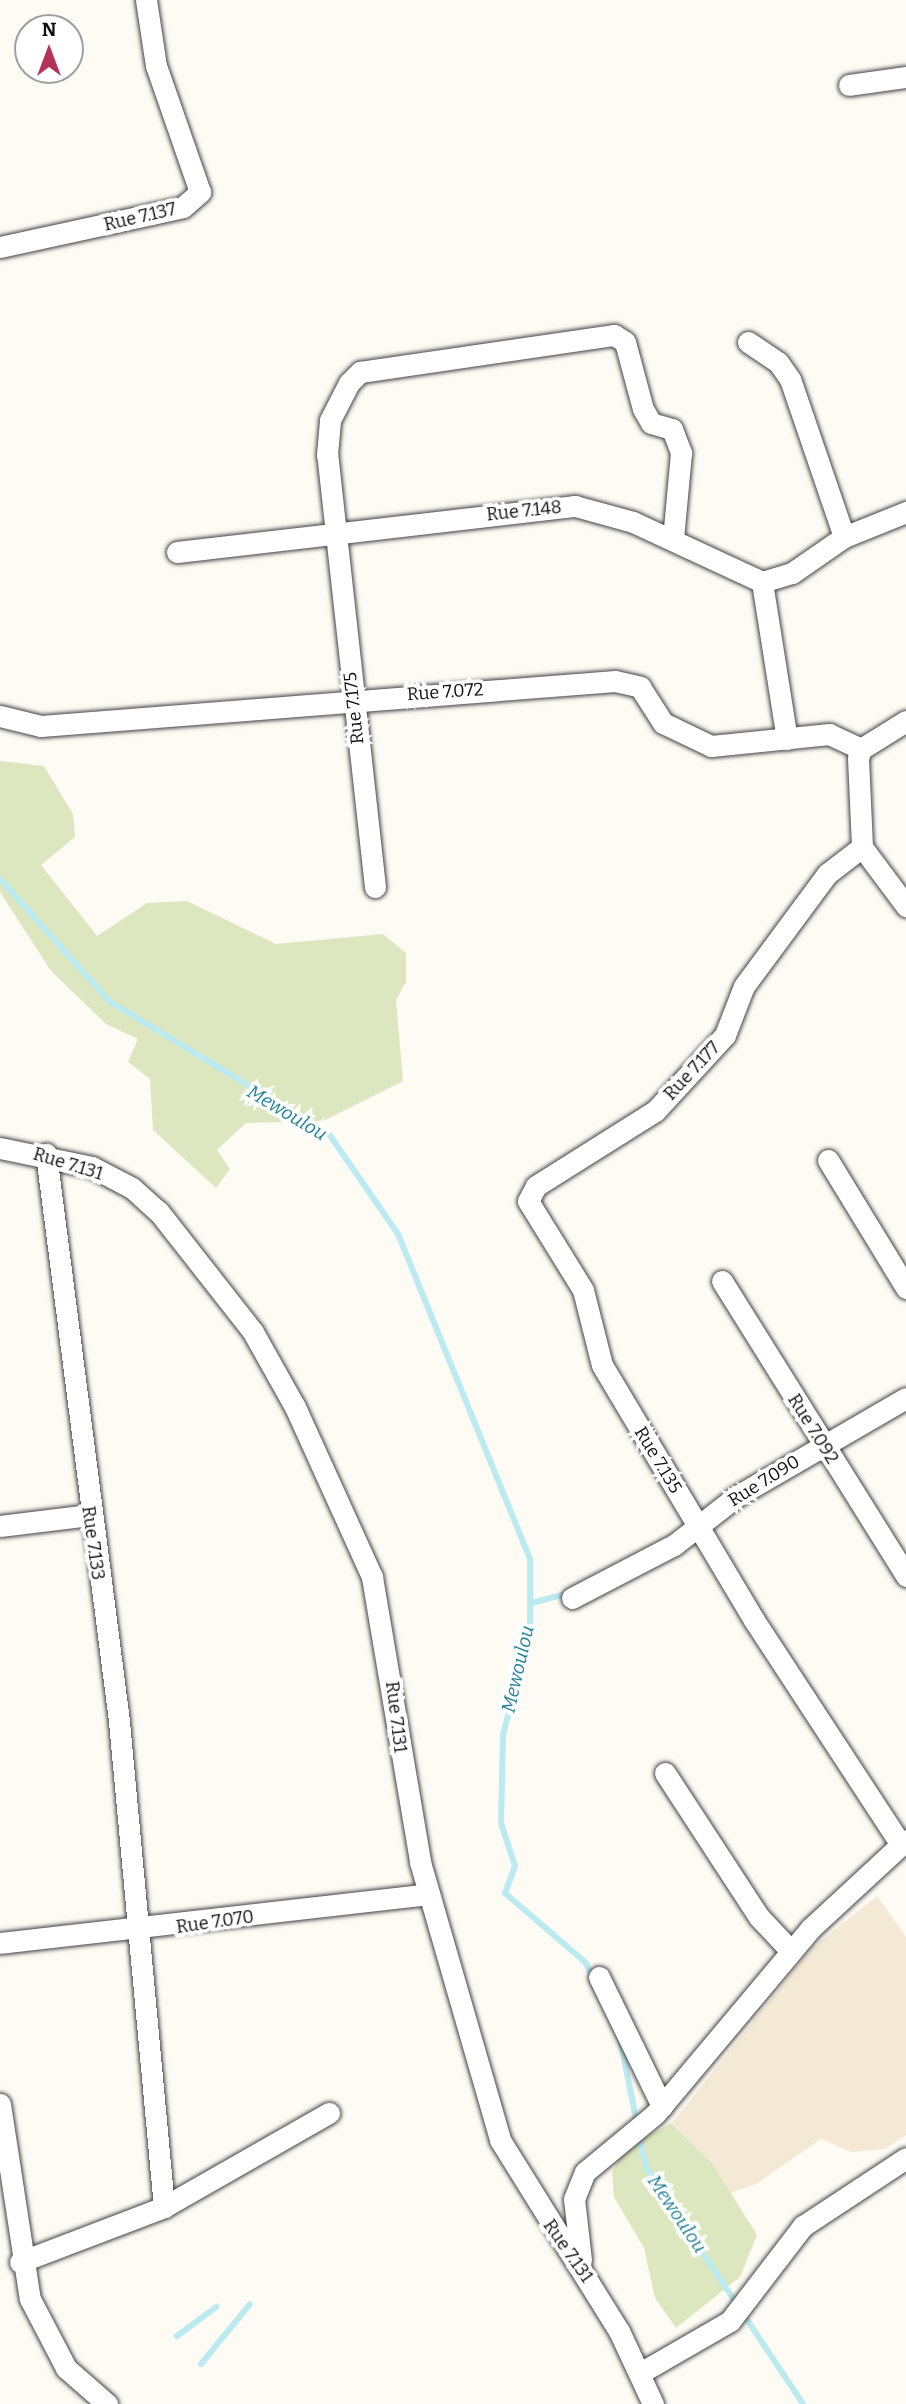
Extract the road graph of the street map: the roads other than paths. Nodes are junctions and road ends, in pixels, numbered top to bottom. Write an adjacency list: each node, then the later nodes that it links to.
1 (146, 0): 4 (street, Rue 7.137)
2 (906, 77): 3 (street)
3 (849, 85)
4 (0, 247)
5 (748, 342): 8 (street)
6 (906, 512): 8 (street)
7 (338, 530): 9 (street, Rue 7.148); 9 (street, Rue 7.175); 10 (street, Rue 7.148); 12 (street, Rue 7.175)
8 (844, 537): 11 (street)
9 (673, 539): 11 (street, Rue 7.148)
10 (177, 552)
11 (762, 582): 15 (street)
12 (352, 697): 13 (street, Rue 7.072); 15 (street, Rue 7.072); 18 (street, Rue 7.175)
13 (0, 716)
14 (906, 722): 16 (street)
15 (787, 739): 16 (street, Rue 7.072)
16 (861, 749): 17 (street)
17 (862, 847): 19 (street); 23 (street, Rue 7.177)
18 (375, 887)
19 (906, 907)
20 (0, 1148): 21 (street, Rue 7.131)
21 (46, 1154): 28 (street, Rue 7.133); 35 (street, Rue 7.131)
22 (828, 1160): 25 (street)
23 (531, 1192): 30 (street, Rue 7.135)
24 (722, 1281): 27 (street, Rue 7.092)
25 (906, 1288)
26 (906, 1398): 27 (street, Rue 7.090)
27 (822, 1446): 30 (street, Rue 7.090); 31 (street, Rue 7.092)
28 (89, 1515): 29 (street); 36 (street, Rue 7.133)
29 (0, 1526)
30 (697, 1526): 32 (street, Rue 7.090); 34 (street, Rue 7.135)
31 (906, 1576)
32 (572, 1598)
33 (665, 1773): 38 (street)
34 (903, 1842): 38 (street)
35 (429, 1894): 36 (street, Rue 7.070); 47 (street, Rue 7.131)
36 (140, 1932): 37 (street, Rue 7.070); 45 (street, Rue 7.133)
37 (0, 1943)
38 (791, 1951): 41 (street)
39 (599, 1978): 41 (street)
40 (0, 2104): 44 (street)
41 (663, 2106): 47 (street)
42 (329, 2113): 45 (street)
43 (906, 2158): 48 (street)
44 (5, 2199): 46 (street)
45 (164, 2207): 46 (street)
46 (20, 2262): 49 (street)
47 (583, 2270): 48 (street, Rue 7.131)
48 (640, 2373): 50 (street, Rue 7.131)
49 (97, 2402)
50 (653, 2404)

